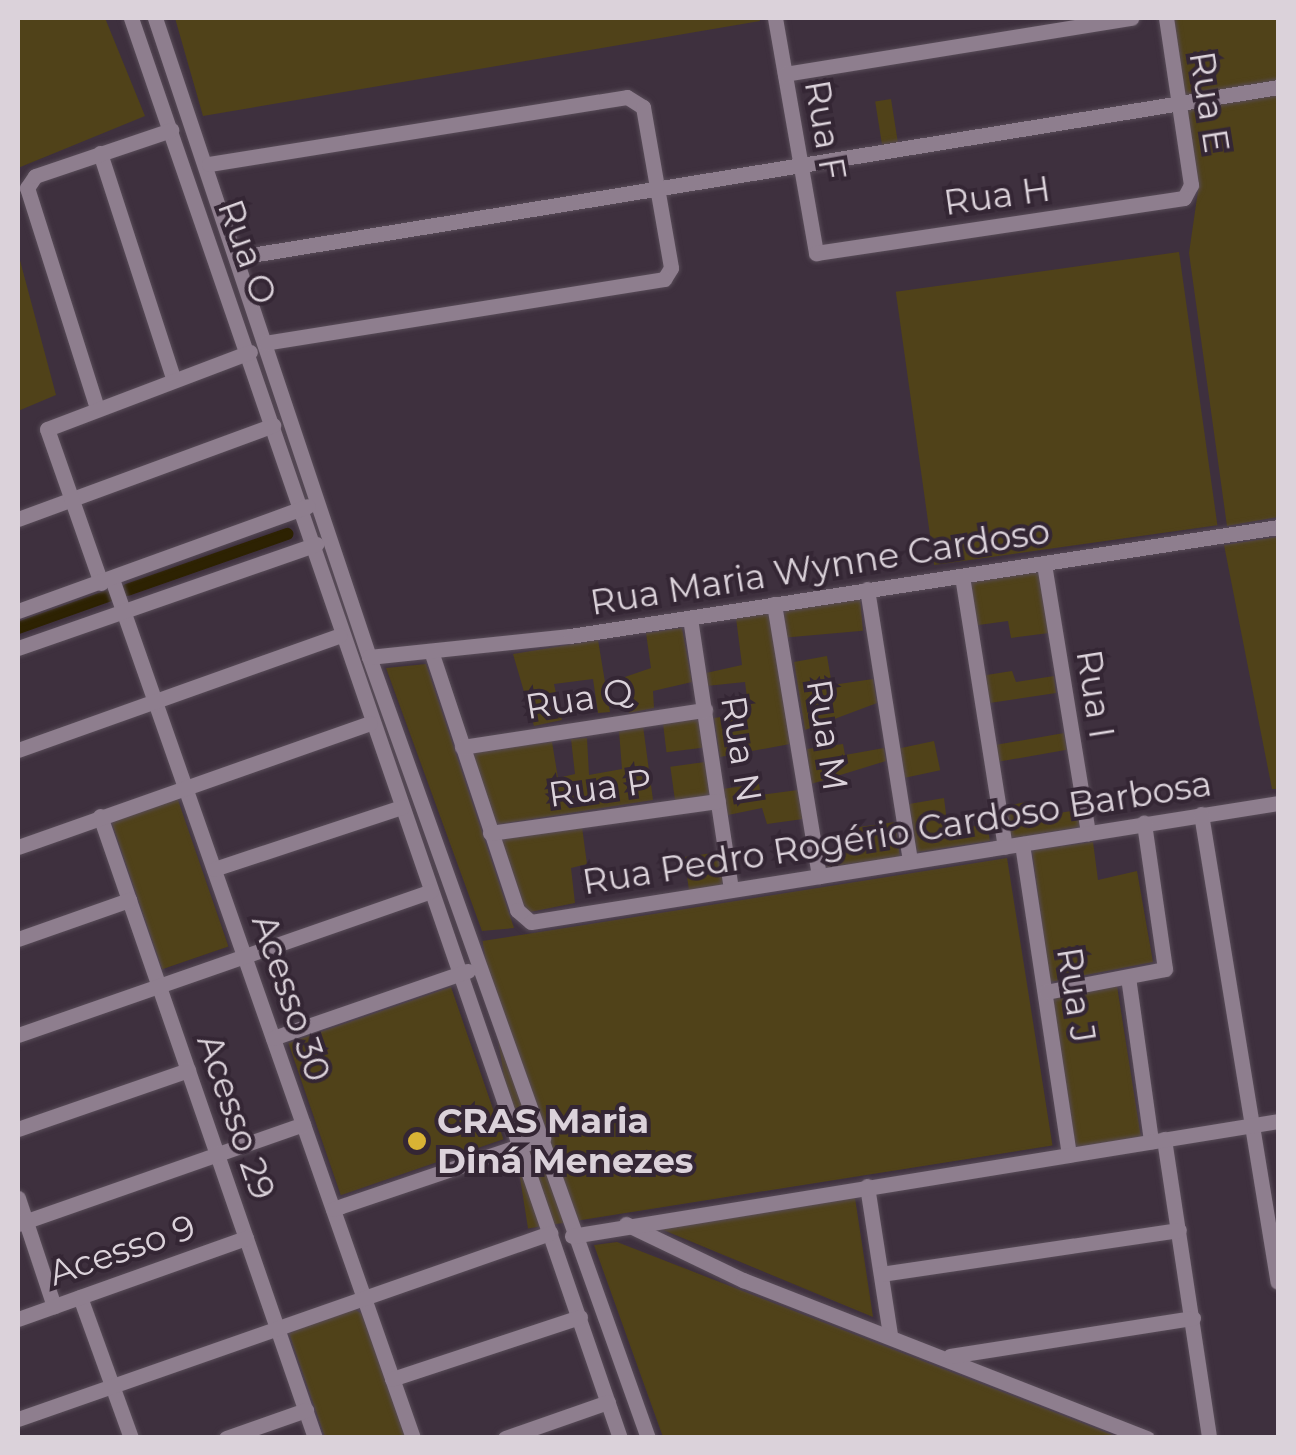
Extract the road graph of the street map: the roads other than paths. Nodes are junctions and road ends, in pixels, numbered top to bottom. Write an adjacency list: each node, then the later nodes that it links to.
1 (131, 18): 9 (street, Rua O)
2 (155, 18): 11 (street, Rua O)
3 (774, 18): 6 (street, Rua F)
4 (1132, 18): 6 (street)
5 (1166, 18): 8 (street, Rua E)
6 (785, 74): 12 (street, Rua F)
7 (1278, 87): 8 (street)
8 (1177, 105): 12 (street); 14 (street, Rua E)
9 (170, 130): 10 (street); 18 (street, Rua O)
10 (100, 153): 19 (street); 20 (street)
11 (209, 164): 13 (street); 16 (street, Rua O)
12 (800, 164): 13 (street); 15 (street, Rua F)
13 (658, 188): 16 (street); 17 (street)
14 (1187, 196): 15 (street, Rua H)
15 (816, 253)
16 (239, 257): 17 (street, Rua O)
17 (266, 343): 22 (street, Rua O)
18 (250, 352): 19 (street); 21 (street, Rua O)
19 (174, 378): 20 (street)
20 (96, 405): 23 (street, Acesso 30)
21 (273, 425): 23 (street); 24 (street, Rua O)
22 (321, 500): 24 (street); 27 (street, Rua O)
23 (70, 501): 25 (street); 33 (street, Acesso 30)
24 (294, 512): 28 (street, Rua O); 33 (street)
25 (18, 519)
26 (1278, 527): 30 (street, Rua Maria Wynne Cardoso)
27 (332, 539): 28 (street); 29 (street, Rua O)
28 (305, 547): 31 (street, Rua O); 37 (street)
29 (338, 562): 31 (street); 42 (street, Rua O)
30 (1044, 564): 32 (street, Rua Maria Wynne Cardoso); 55 (street, Rua I)
31 (317, 567): 39 (street, Rua O)
32 (962, 576): 34 (street, Rua Maria Wynne Cardoso); 59 (street)
33 (107, 581): 36 (street); 37 (street, Acesso 30)
34 (867, 589): 35 (street, Rua Maria Wynne Cardoso); 60 (street)
35 (774, 604): 38 (street, Rua Maria Wynne Cardoso); 62 (street, Rua M)
36 (18, 611)
37 (124, 611): 40 (street); 43 (street, Acesso 30)
38 (690, 618): 41 (street, Rua Maria Wynne Cardoso); 44 (street, Rua N)
39 (338, 636): 43 (street); 45 (street, Rua O)
40 (18, 648)
41 (432, 654): 42 (street, Rua Maria Wynne Cardoso); 46 (street)
42 (369, 656): 68 (street, Rua O)
43 (154, 700): 47 (street); 48 (street, Acesso 30)
44 (704, 710): 46 (street, Rua Q); 49 (street, Rua N)
45 (370, 723): 48 (street); 51 (street, Rua O)
46 (462, 747): 56 (street)
47 (18, 750)
48 (185, 787): 53 (street); 61 (street, Acesso 30)
49 (718, 801): 56 (street, Rua P); 63 (street, Rua N)
50 (1278, 802): 52 (street, Rua Pedro Rogério Cardoso Barbosa)
51 (402, 807): 61 (street); 64 (street, Rua O)
52 (1202, 814): 54 (street, Rua Pedro Rogério Cardoso Barbosa); 79 (street)
53 (100, 816): 58 (street); 65 (street, Acesso 29)
54 (1144, 824): 55 (street, Rua Pedro Rogério Cardoso Barbosa); 70 (street)
55 (1088, 833): 57 (street, Rua Pedro Rogério Cardoso Barbosa)
56 (490, 834): 63 (street, Rua Pedro Rogério Cardoso Barbosa)
57 (1022, 844): 59 (street, Rua Pedro Rogério Cardoso Barbosa); 72 (street, Rua J)
58 (18, 847)
59 (1005, 847): 60 (street, Rua Pedro Rogério Cardoso Barbosa)
60 (910, 860): 62 (street, Rua Pedro Rogério Cardoso Barbosa)
61 (214, 869): 67 (street, Acesso 30)
62 (819, 876): 63 (street, Rua Pedro Rogério Cardoso Barbosa)
63 (732, 890)
64 (430, 891): 67 (street); 69 (street, Rua O)
65 (129, 900): 66 (street); 71 (street, Acesso 29)
66 (18, 939)
67 (244, 956): 71 (street); 74 (street, Acesso 30)
68 (481, 966): 69 (street); 80 (street, Rua O)
69 (460, 974): 74 (street); 82 (street, Rua O)
70 (1128, 977): 72 (street); 81 (street)
71 (158, 986): 73 (street); 75 (street, Acesso 29)
72 (1046, 992): 84 (street, Rua J)
73 (18, 1035)
74 (273, 1038): 78 (street, Acesso 30)
75 (188, 1070): 77 (street); 83 (street, Acesso 29)
76 (1278, 1121): 79 (street)
77 (19, 1124)
78 (303, 1124): 83 (street); 87 (street, Acesso 30)
79 (1253, 1125): 81 (street); 88 (street)
80 (543, 1138): 82 (street); 92 (street, Rua O)
81 (1158, 1140): 84 (street); 91 (street)
82 (520, 1146): 87 (street); 94 (street, Rua O)
83 (217, 1154): 89 (street); 93 (street, Acesso 29)
84 (1069, 1154): 85 (street)
85 (866, 1186): 90 (street); 95 (street)
86 (18, 1198): 89 (street)
87 (333, 1209): 98 (street, Acesso 30)
88 (1273, 1212): 96 (street)
89 (22, 1223): 99 (street)
90 (626, 1224): 92 (street); 104 (street)
91 (1179, 1230): 95 (street); 101 (street)
92 (578, 1234): 94 (street); 117 (street, Rua O)
93 (246, 1238): 97 (street, Acesso 9); 103 (street, Acesso 29)
94 (553, 1239): 98 (street); 100 (street, Rua O)
95 (881, 1274): 104 (street)
96 (1278, 1282)
97 (80, 1297): 99 (street, Acesso 9); 107 (street)
98 (364, 1298): 103 (street); 106 (street, Acesso 30)
99 (54, 1306): 102 (street, Acesso 9)
100 (580, 1316): 106 (street); 108 (street, Rua O)
101 (1193, 1318): 105 (street); 119 (street)
102 (18, 1319)
103 (277, 1328): 107 (street); 109 (street, Acesso 29)
104 (890, 1335): 105 (street)
105 (946, 1356): 118 (street)
106 (392, 1380): 114 (street, Acesso 30)
107 (112, 1385): 110 (street); 111 (street)
108 (608, 1402): 115 (street); 116 (street, Rua O)
109 (306, 1410): 112 (street); 113 (street, Acesso 29)
110 (18, 1419)
111 (132, 1438)
112 (226, 1438)
113 (315, 1438)
114 (412, 1438)
115 (506, 1438)
116 (620, 1438)
117 (648, 1438)
118 (1147, 1438)
119 (1209, 1438)

